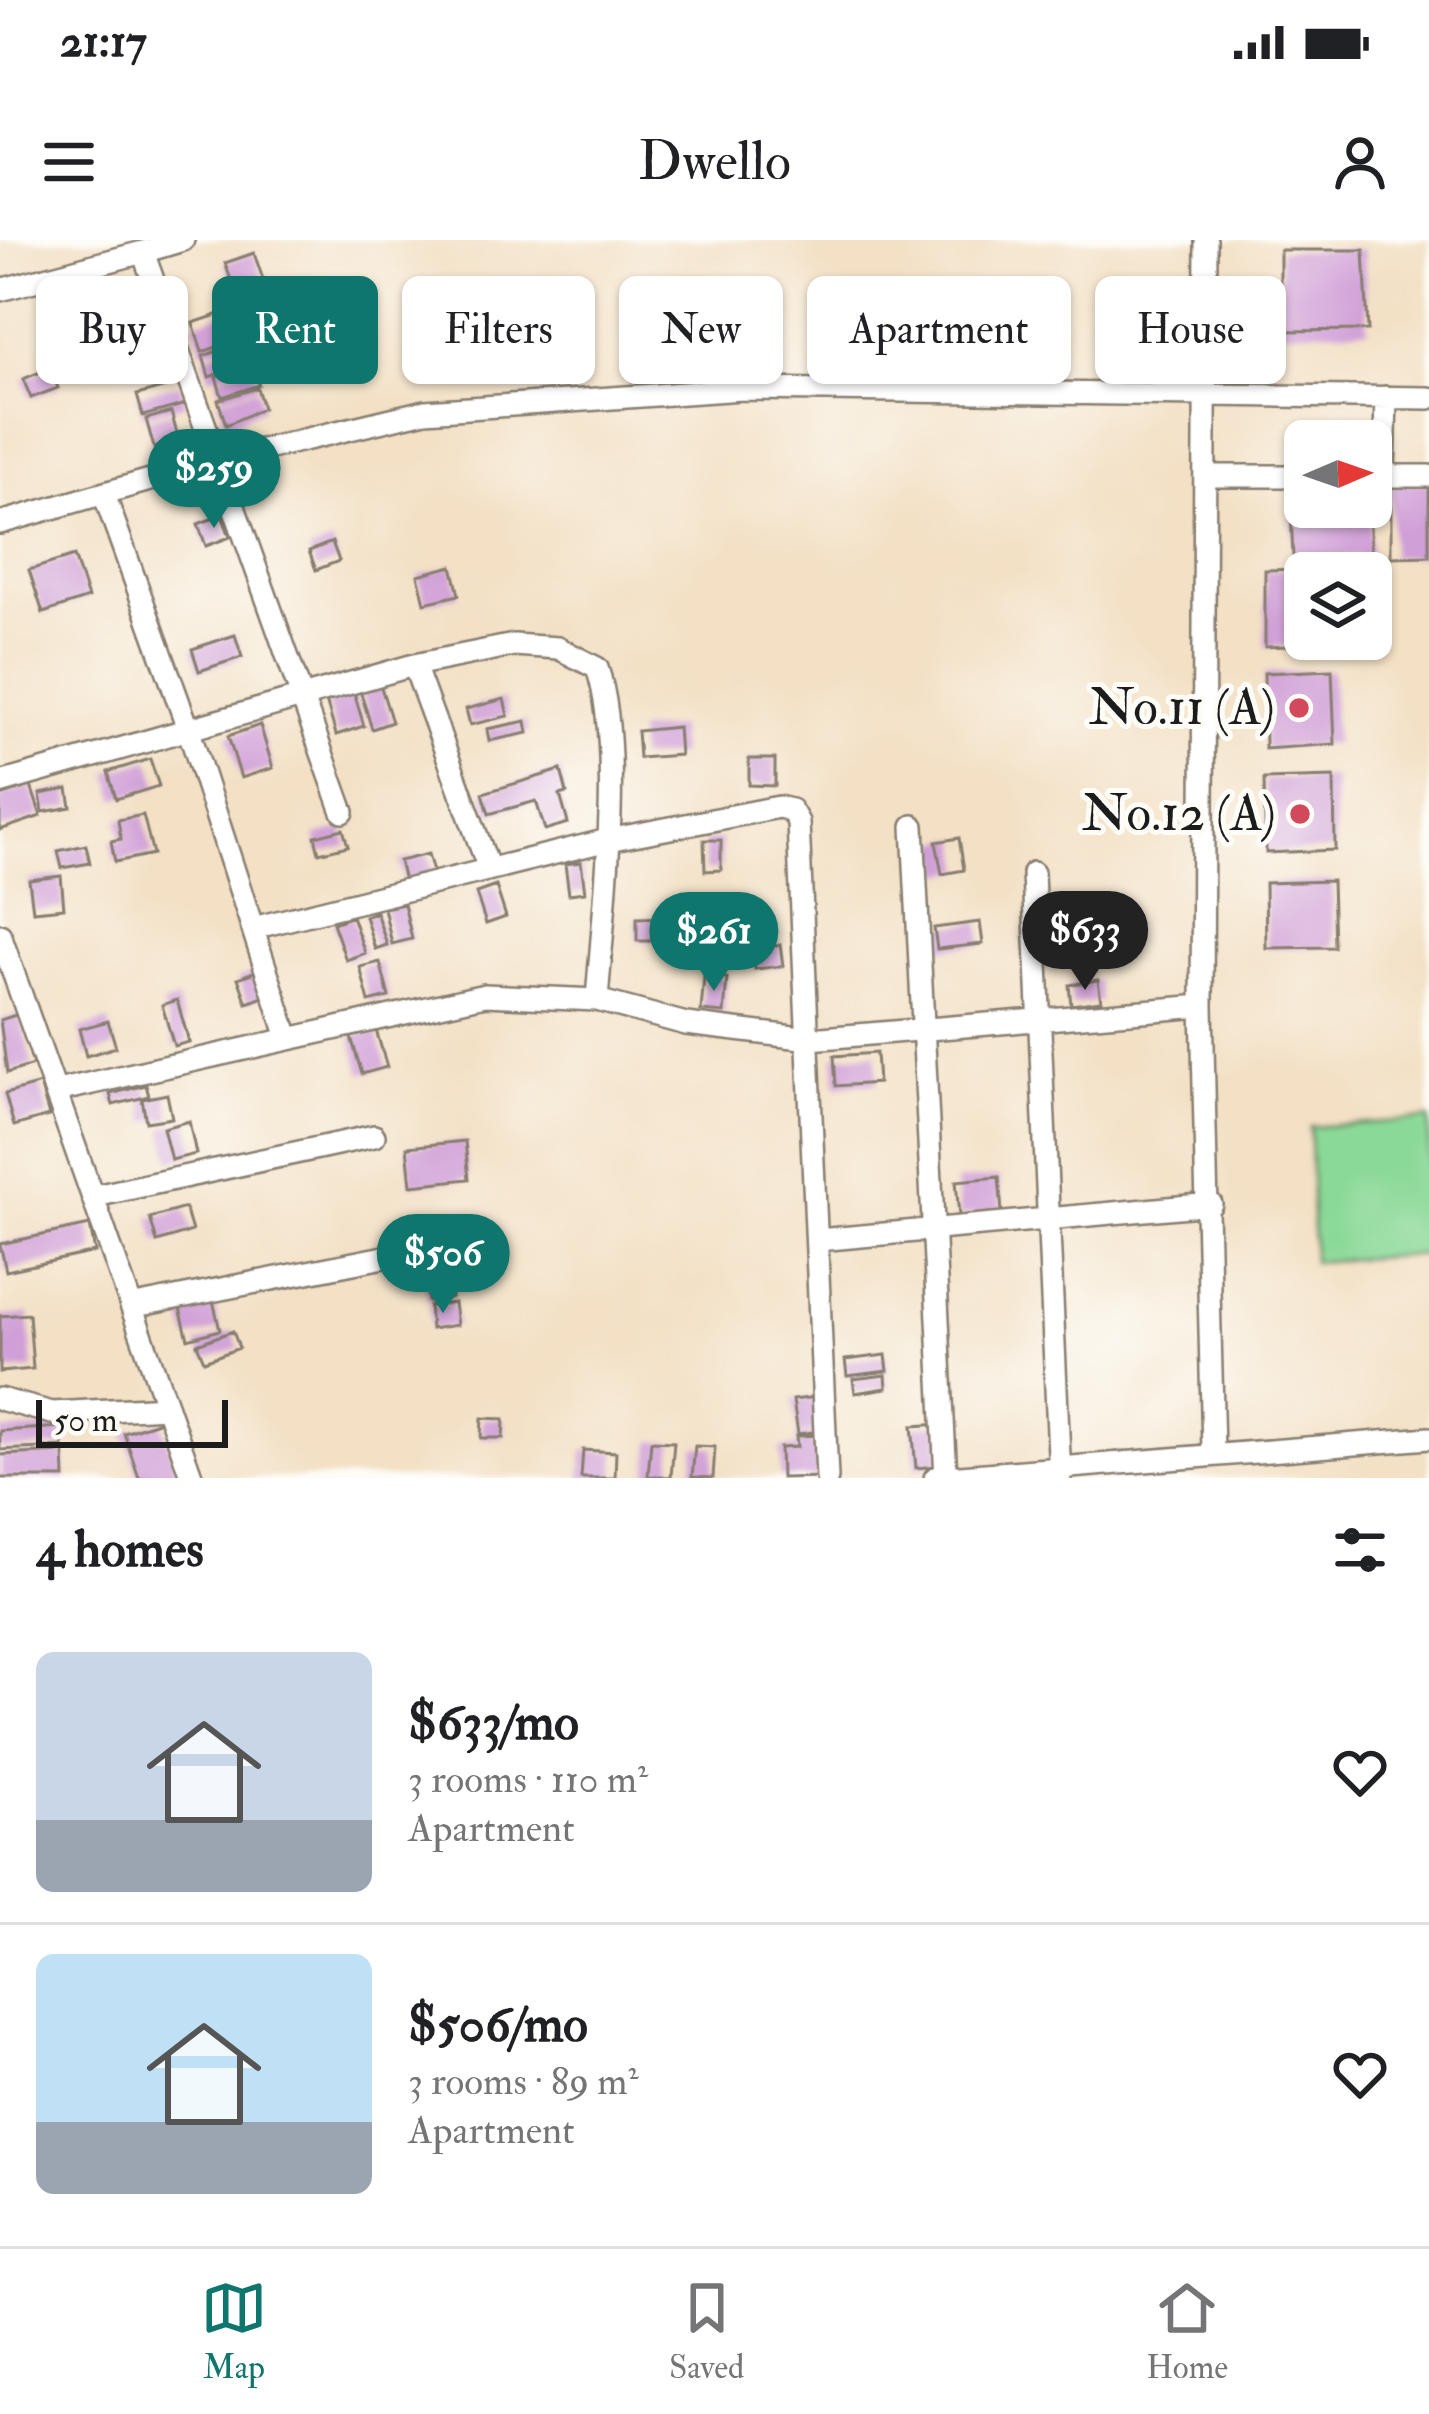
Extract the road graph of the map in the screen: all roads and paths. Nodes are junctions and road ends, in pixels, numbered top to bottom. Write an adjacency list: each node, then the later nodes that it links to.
1 (183, 240): 3 (street)
2 (1206, 240): 5 (street)
3 (143, 252): 4 (street); 9 (street)
4 (0, 290)
5 (1204, 395): 6 (street); 9 (street); 10 (street)
6 (1386, 397): 7 (street); 8 (street)
7 (1429, 398)
8 (1384, 420)
9 (220, 460): 14 (street); 17 (street)
10 (1205, 476): 11 (street); 28 (street)
11 (1284, 476)
12 (1392, 476): 13 (street)
13 (1429, 476)
14 (104, 494): 15 (street); 18 (street)
15 (0, 523)
16 (414, 665): 17 (street); 22 (street); 23 (street)
17 (304, 699): 18 (street); 20 (street)
18 (189, 731): 19 (street); 25 (street)
19 (0, 783)
20 (344, 812)
21 (913, 826): 30 (street)
22 (608, 840): 23 (street); 27 (street); 32 (street)
23 (489, 869): 25 (street)
24 (1034, 873): 29 (street)
25 (253, 928): 31 (street)
26 (0, 935): 33 (street)
27 (597, 1000): 31 (street); 32 (street)
28 (1202, 1006): 29 (street); 36 (street)
29 (1036, 1018): 30 (street); 37 (street)
30 (924, 1028): 32 (street); 38 (street)
31 (288, 1038): 33 (street)
32 (810, 1039): 39 (street)
33 (57, 1091): 35 (street)
34 (374, 1136): 35 (street)
35 (95, 1196): 41 (street)
36 (1211, 1204): 37 (street); 45 (street)
37 (1047, 1216): 38 (street); 47 (street)
38 (934, 1230): 39 (street); 51 (street)
39 (818, 1240): 49 (street)
40 (394, 1255): 41 (street)
41 (134, 1306): 43 (street)
42 (0, 1399): 43 (street)
43 (167, 1407): 48 (street)
44 (1429, 1438): 45 (street)
45 (1213, 1452): 46 (street)
46 (1180, 1467): 47 (street)
47 (1060, 1472): 51 (street)
48 (192, 1478)
49 (827, 1478)
50 (934, 1478): 51 (street)
51 (946, 1478)

